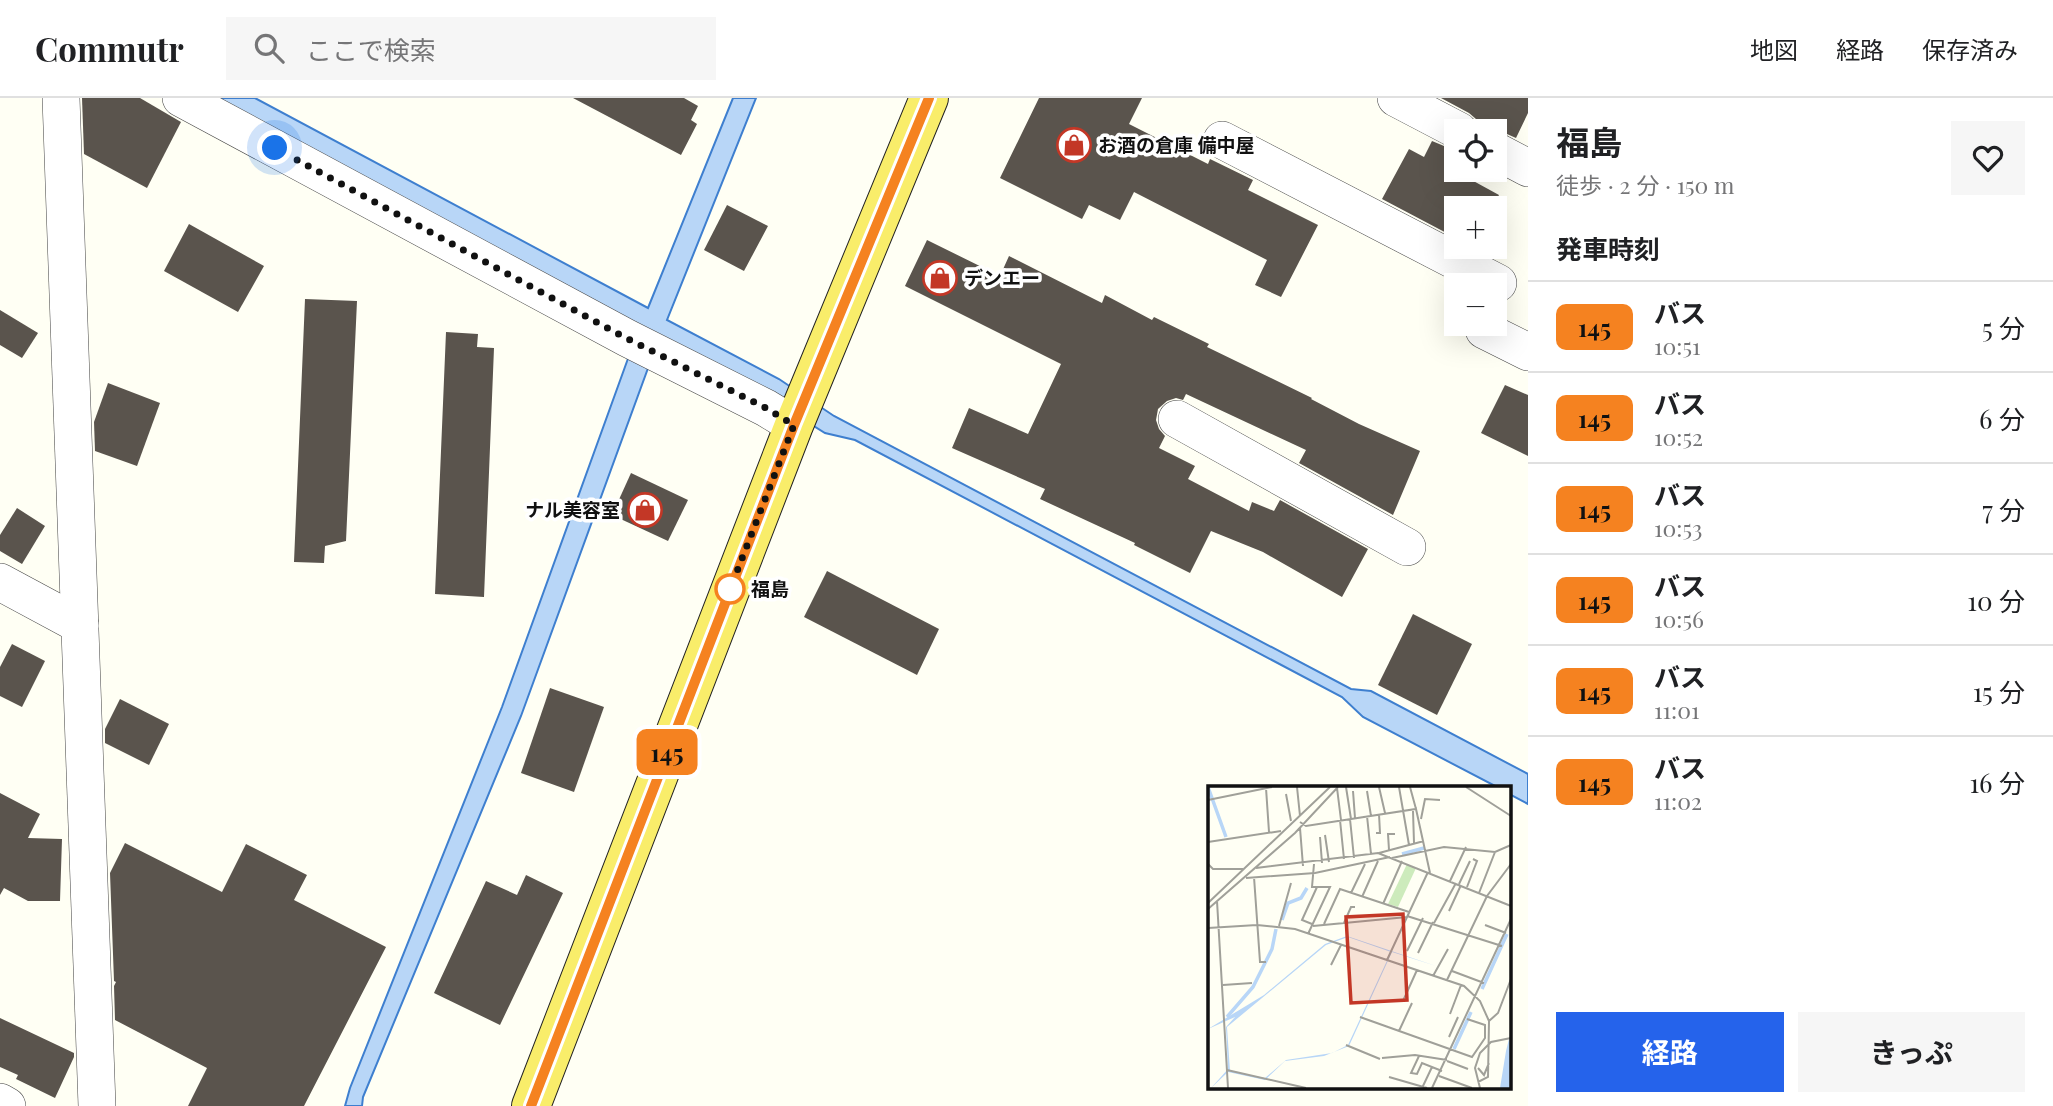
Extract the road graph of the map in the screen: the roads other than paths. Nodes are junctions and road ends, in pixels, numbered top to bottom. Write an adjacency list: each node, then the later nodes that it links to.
1 (61, 98): 16 (street)
2 (181, 98): 13 (street)
3 (929, 98): 13 (main road)
4 (1396, 98): 5 (street)
5 (1444, 123)
6 (1222, 140): 9 (street)
7 (1507, 157): 8 (street)
8 (1528, 168)
9 (1479, 273)
10 (1496, 336): 11 (street)
11 (1528, 352)
12 (1177, 419): 14 (street)
13 (794, 425): 20 (main road)
14 (1407, 547)
15 (0, 582): 16 (street)
16 (80, 625): 19 (street)
17 (0, 1102): 18 (street)
18 (7, 1106)
19 (97, 1106)
20 (531, 1106)

